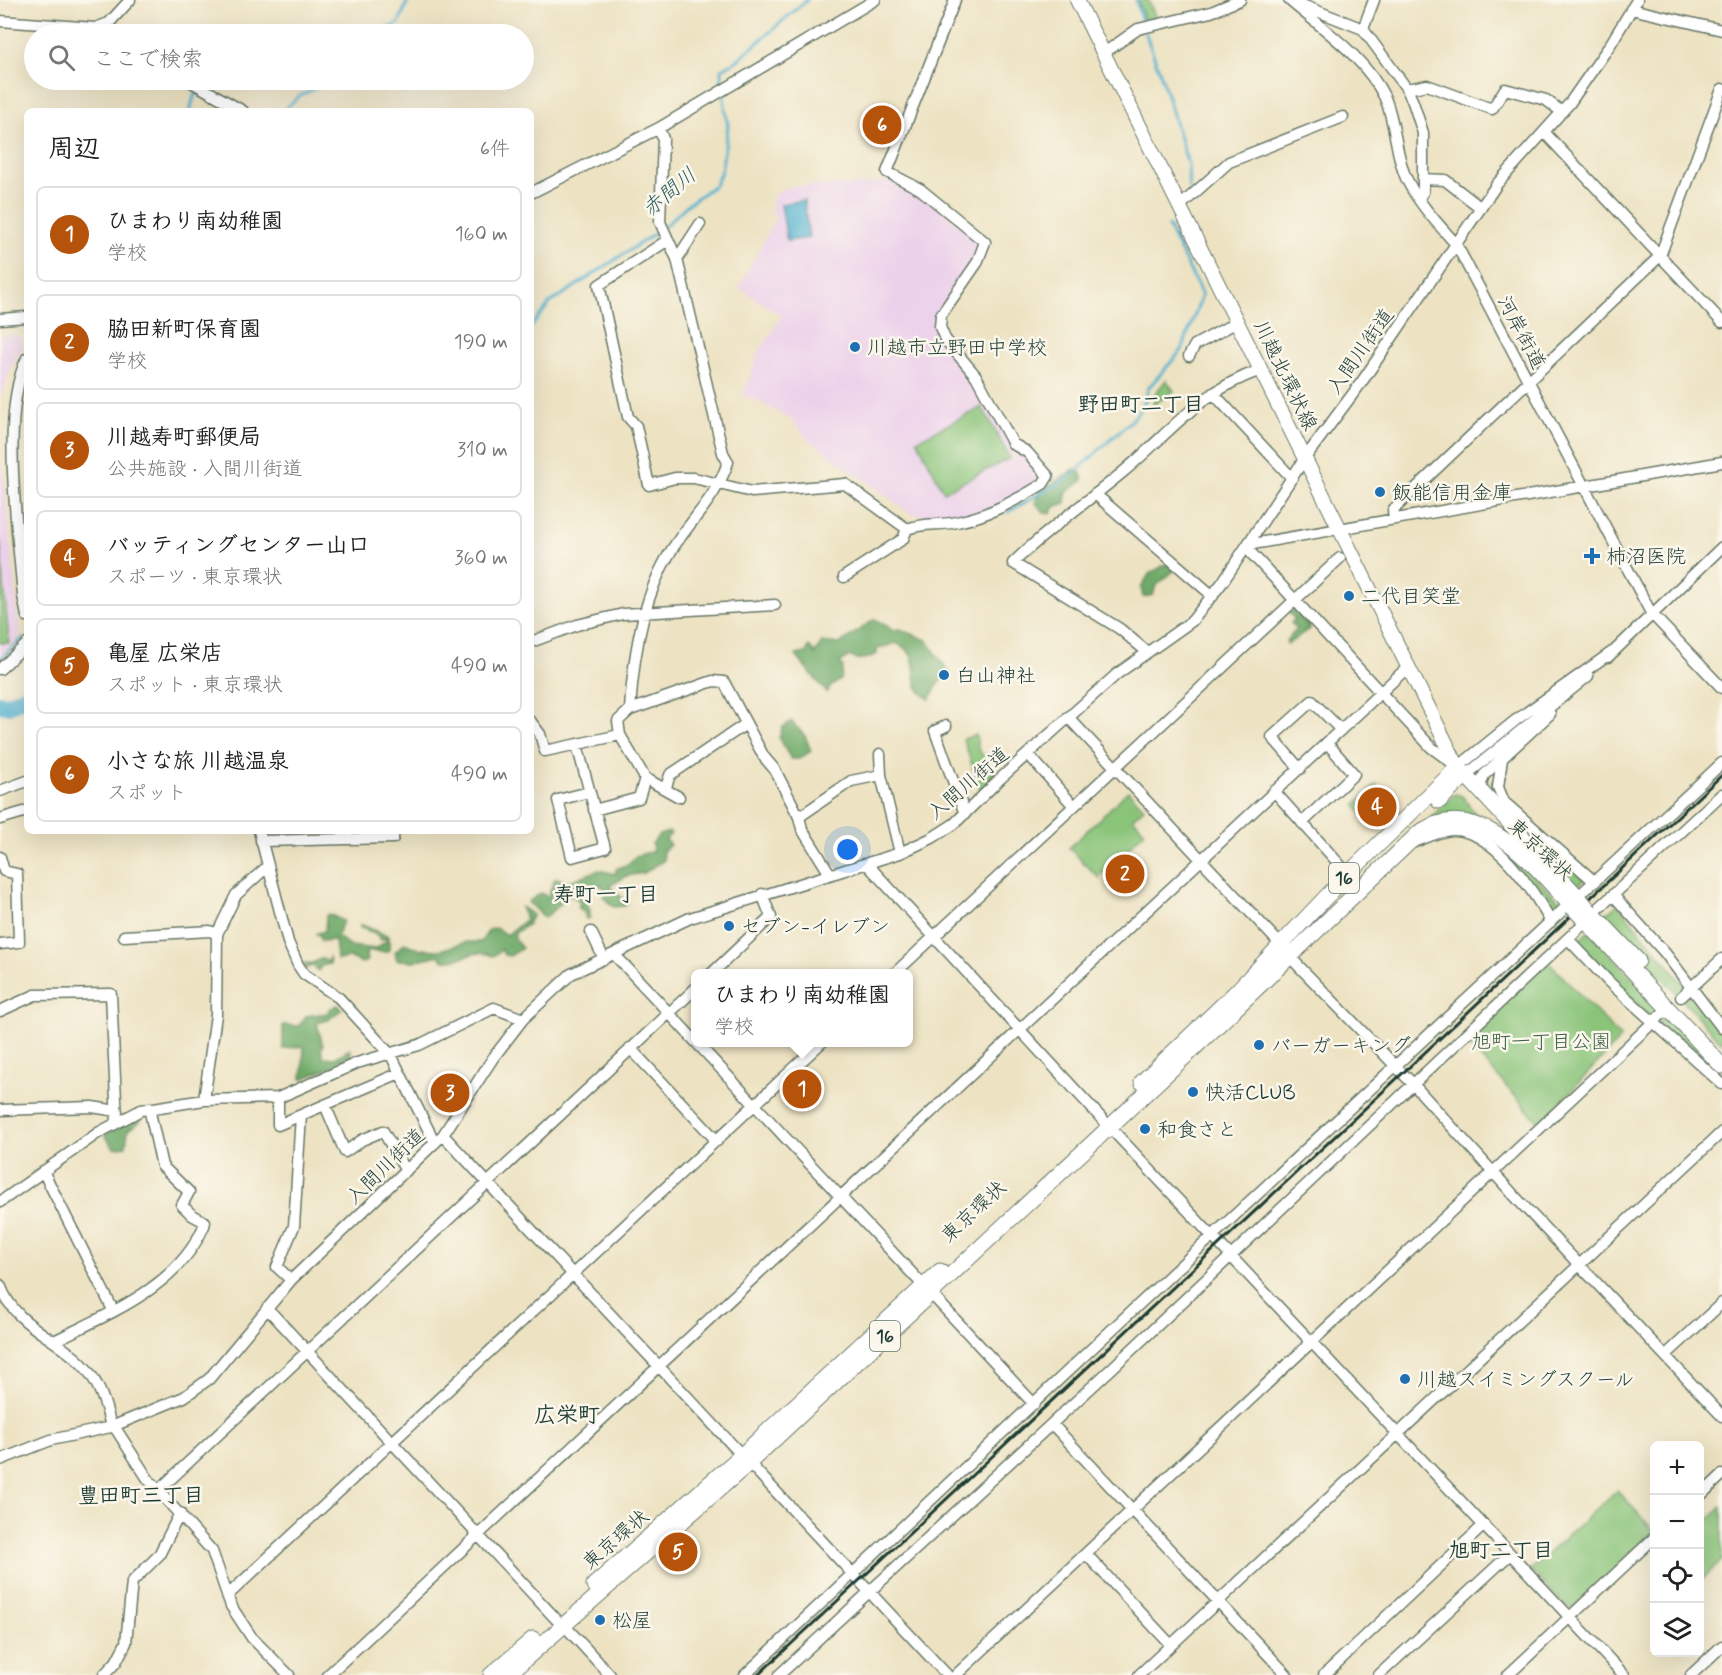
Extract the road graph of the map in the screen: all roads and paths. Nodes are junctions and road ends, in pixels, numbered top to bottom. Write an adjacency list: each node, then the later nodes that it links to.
1 (130, 0): 11 (street)
2 (875, 0): 21 (street)
3 (955, 0): 50 (street)
4 (1077, 0): 14 (main road, 川越北環状線)
5 (1240, 0): 14 (street)
6 (1290, 0): 12 (street); 25 (street, 河岸街道)
7 (1374, 0): 12 (street)
8 (1634, 5): 13 (street); 19 (street, 入間川街道)
9 (0, 21): 10 (street)
10 (34, 24)
11 (106, 24)
12 (1363, 29): 15 (street)
13 (1722, 30)
14 (1104, 53): 26 (main road, 川越北環状線)
15 (1407, 89): 19 (street); 23 (street)
16 (1722, 89): 31 (street)
17 (206, 90): 18 (street)
18 (238, 108)
19 (1562, 112): 22 (street, 入間川街道)
20 (1343, 117): 26 (street)
21 (659, 129): 24 (street); 29 (street)
22 (1545, 133): 27 (street, 入間川街道); 31 (street)
23 (1423, 179): 25 (street); 27 (street)
24 (534, 192)
25 (1419, 198): 30 (street, 河岸街道)
26 (1180, 206): 35 (main road, 川越北環状線)
27 (1481, 208): 30 (street, 入間川街道)
28 (700, 224): 32 (street)
29 (664, 231): 32 (street); 45 (street)
30 (1456, 244): 40 (street, 河岸街道); 42 (street, 入間川街道)
31 (1660, 256): 36 (street); 40 (street)
32 (676, 259): 45 (street)
33 (24, 317): 34 (street)
34 (0, 319)
35 (1238, 322): 37 (street); 39 (main road, 川越北環状線)
36 (1722, 322)
37 (1189, 356)
38 (24, 364): 55 (street)
39 (1261, 370): 41 (street); 42 (main road, 川越北環状線)
40 (1528, 382): 46 (street, 河岸街道); 48 (street)
41 (1213, 393): 44 (street); 47 (street)
42 (1305, 458): 44 (street, 入間川街道); 49 (main road, 川越北環状線)
43 (1722, 462): 46 (street)
44 (1292, 478): 51 (street, 入間川街道)
45 (721, 484): 50 (street); 59 (street)
46 (1582, 485): 48 (street); 60 (street, 河岸街道)
47 (1095, 494): 56 (street); 63 (street)
48 (1394, 519): 49 (street)
49 (1340, 528): 51 (street); 66 (main road, 川越北環状線)
50 (907, 529): 54 (street)
51 (1247, 545): 56 (street, 入間川街道); 57 (street)
52 (1721, 550): 60 (street)
53 (1340, 558): 57 (street)
54 (844, 578)
55 (24, 586)
56 (1213, 596): 63 (street, 入間川街道)
57 (1293, 600): 69 (street); 83 (street)
58 (775, 605): 59 (street)
59 (646, 612): 61 (street); 70 (street)
60 (1651, 613): 64 (street); 68 (street, 河岸街道)
61 (534, 641)
62 (24, 647): 67 (street)
63 (1146, 651): 71 (street, 入間川街道)
64 (1612, 652): 65 (street); 85 (street)
65 (1600, 666): 81 (street); 85 (street)
66 (1408, 667): 69 (street); 85 (main road, 川越北環状線)
67 (0, 669)
68 (1722, 688)
69 (1380, 693): 75 (street); 85 (street)
70 (630, 710): 72 (street); 76 (street)
71 (1068, 717): 80 (street, 入間川街道); 83 (street)
72 (747, 724): 89 (street); 100 (street)
73 (534, 726): 78 (street)
74 (946, 726): 99 (street)
75 (1341, 730): 77 (street); 84 (street)
76 (620, 735): 78 (street); 87 (street)
77 (1327, 743): 84 (street); 102 (street)
78 (577, 745): 92 (street)
79 (880, 754): 86 (street)
80 (1028, 754): 96 (street); 99 (street, 入間川街道)
81 (1502, 759): 94 (street); 114 (street)
82 (1722, 764): 114 (street)
83 (1116, 767): 96 (street); 108 (street)
84 (1300, 769): 91 (street)
85 (1462, 774): 94 (highway, 東京環状 / 16); 112 (highway, 東京環状 / 16); 113 (highway); 130 (highway, 東京環状 / 16)
86 (881, 775): 100 (street); 106 (street)
87 (645, 778): 89 (street); 97 (street)
88 (24, 782): 90 (street)
89 (666, 788): 95 (street)
90 (0, 791)
91 (1275, 791): 102 (street); 108 (street)
92 (589, 792): 97 (street); 97 (street)
93 (1722, 794): 116 (street)
94 (1484, 796): 117 (highway, 東京環状 / 16)
95 (679, 797)
96 (1073, 805): 122 (street)
97 (594, 810)
98 (24, 812): 101 (street)
99 (966, 814): 106 (street, 入間川街道)
100 (800, 817): 111 (street)
101 (0, 819)
102 (1302, 823): 112 (street)
103 (394, 834): 104 (street)
104 (260, 836): 110 (street)
105 (1407, 845): 113 (highway, 東京環状 / 16); 118 (street); 125 (highway, 東京環状 / 16)
106 (900, 853): 109 (street, 入間川街道)
107 (0, 857): 124 (street)
108 (1201, 860): 125 (street); 140 (street)
109 (867, 864): 111 (street, 入間川街道); 122 (street)
110 (268, 866): 120 (street); 146 (street)
111 (830, 874): 115 (street, 入間川街道)
112 (1348, 874): 125 (highway, 東京環状 / 16)
113 (1543, 876): 117 (highway, 東京環状 / 16)
114 (1595, 882): 117 (street)
115 (762, 894): 126 (street, 入間川街道); 128 (street)
116 (1613, 895): 117 (street); 131 (street)
117 (1581, 909): 118 (street); 123 (street); 145 (highway, 東京環状 / 16); 148 (highway, 東京環状 / 16)
118 (1551, 922): 147 (street)
119 (591, 932): 126 (street)
120 (217, 934): 121 (street); 153 (street)
121 (124, 936)
122 (934, 937): 129 (street); 140 (street)
123 (1569, 939): 138 (street); 150 (street)
124 (0, 944)
125 (1285, 950): 130 (highway, 東京環状 / 16); 147 (street); 160 (highway, 東京環状 / 16)
126 (609, 956): 136 (street); 137 (street, 入間川街道)
127 (1722, 959): 131 (street)
128 (716, 969)
129 (899, 969)
130 (1254, 988): 160 (highway, 東京環状 / 16)
131 (1691, 988): 133 (street); 139 (street)
132 (691, 992): 136 (street)
133 (1681, 997)
134 (0, 1011): 159 (street)
135 (1665, 1012): 138 (street)
136 (668, 1013): 141 (street); 144 (street)
137 (523, 1019): 146 (street); 162 (street, 入間川街道)
138 (1652, 1023): 151 (street); 166 (street)
139 (1722, 1028)
140 (1020, 1029): 160 (street); 168 (street)
141 (691, 1037)
142 (701, 1047): 155 (street)
143 (817, 1047): 155 (street)
144 (630, 1048): 163 (street); 167 (street)
145 (1722, 1051)
146 (391, 1055): 149 (street); 152 (street)
147 (1396, 1066): 150 (street); 170 (street)
148 (1722, 1066)
149 (400, 1073): 154 (street); 162 (street)
150 (1413, 1084): 166 (street); 171 (street)
151 (1722, 1084)
152 (278, 1098): 153 (street); 158 (street)
153 (204, 1100): 156 (street)
154 (326, 1105): 158 (street); 165 (street)
155 (755, 1105): 163 (street); 168 (street)
156 (149, 1108): 159 (street); 179 (street)
157 (0, 1110): 159 (street)
158 (301, 1115): 174 (street)
159 (117, 1116): 164 (street)
160 (1106, 1123): 170 (street); 176 (highway, 東京環状 / 16)
161 (1722, 1132): 172 (street)
162 (439, 1139): 165 (street, 入間川街道); 167 (street)
163 (717, 1141): 173 (street)
164 (44, 1171): 169 (street); 179 (street)
165 (406, 1171): 174 (street, 入間川街道)
166 (1492, 1171): 172 (street); 181 (street)
167 (489, 1181): 173 (street); 182 (street)
168 (840, 1197): 176 (street); 184 (street)
169 (0, 1202)
170 (1213, 1236): 171 (street); 185 (street)
171 (1231, 1255): 181 (street); 187 (street)
172 (1580, 1263): 183 (street); 189 (street)
173 (574, 1273): 184 (street); 190 (street)
174 (291, 1280): 178 (street, 入間川街道)
175 (0, 1285): 180 (street)
176 (927, 1289): 185 (street); 191 (highway, 東京環状 / 16)
177 (1722, 1303): 183 (street)
178 (267, 1308): 182 (street); 188 (street, 入間川街道)
179 (113, 1310): 180 (street)
180 (54, 1341): 188 (street)
181 (1312, 1341): 189 (street); 196 (street)
182 (307, 1352): 190 (street); 194 (street)
183 (1666, 1355): 186 (street)
184 (659, 1365): 191 (street); 199 (street)
185 (1034, 1404): 203 (street)
186 (1722, 1416)
187 (1052, 1424): 196 (street); 204 (street)
188 (112, 1427): 192 (street, 入間川街道); 194 (street)
189 (1397, 1432): 198 (street); 206 (street)
190 (393, 1443): 199 (street); 205 (street)
191 (746, 1458): 203 (street); 208 (highway, 東京環状 / 16)
192 (0, 1460)
193 (1722, 1475): 195 (street)
194 (160, 1489): 197 (street)
195 (1701, 1495)
196 (1131, 1509): 201 (street); 206 (street)
197 (180, 1513): 205 (street); 211 (street)
198 (1484, 1525): 202 (street); 223 (street)
199 (478, 1535): 208 (street); 213 (street)
200 (1650, 1542): 207 (street)
201 (1086, 1554): 209 (street); 220 (street)
202 (1510, 1554): 207 (street); 224 (street)
203 (854, 1574): 204 (street); 217 (street)
204 (870, 1590): 218 (street); 219 (street)
205 (227, 1596): 212 (street)
206 (1218, 1601): 209 (street); 222 (street)
207 (1570, 1617): 225 (street); 226 (street)
208 (560, 1622): 214 (highway, 東京環状 / 16); 215 (highway, 東京環状 / 16); 216 (street)
209 (1171, 1645): 221 (street)
210 (1722, 1647): 227 (street)
211 (104, 1675)
212 (289, 1675)
213 (328, 1675)
214 (491, 1675)
215 (507, 1675)
216 (610, 1675)
217 (745, 1675)
218 (779, 1675)
219 (946, 1675)
220 (956, 1675)
221 (1139, 1675)
222 (1287, 1675)
223 (1324, 1675)
224 (1379, 1675)
225 (1508, 1675)
226 (1624, 1675)
227 (1691, 1675)

